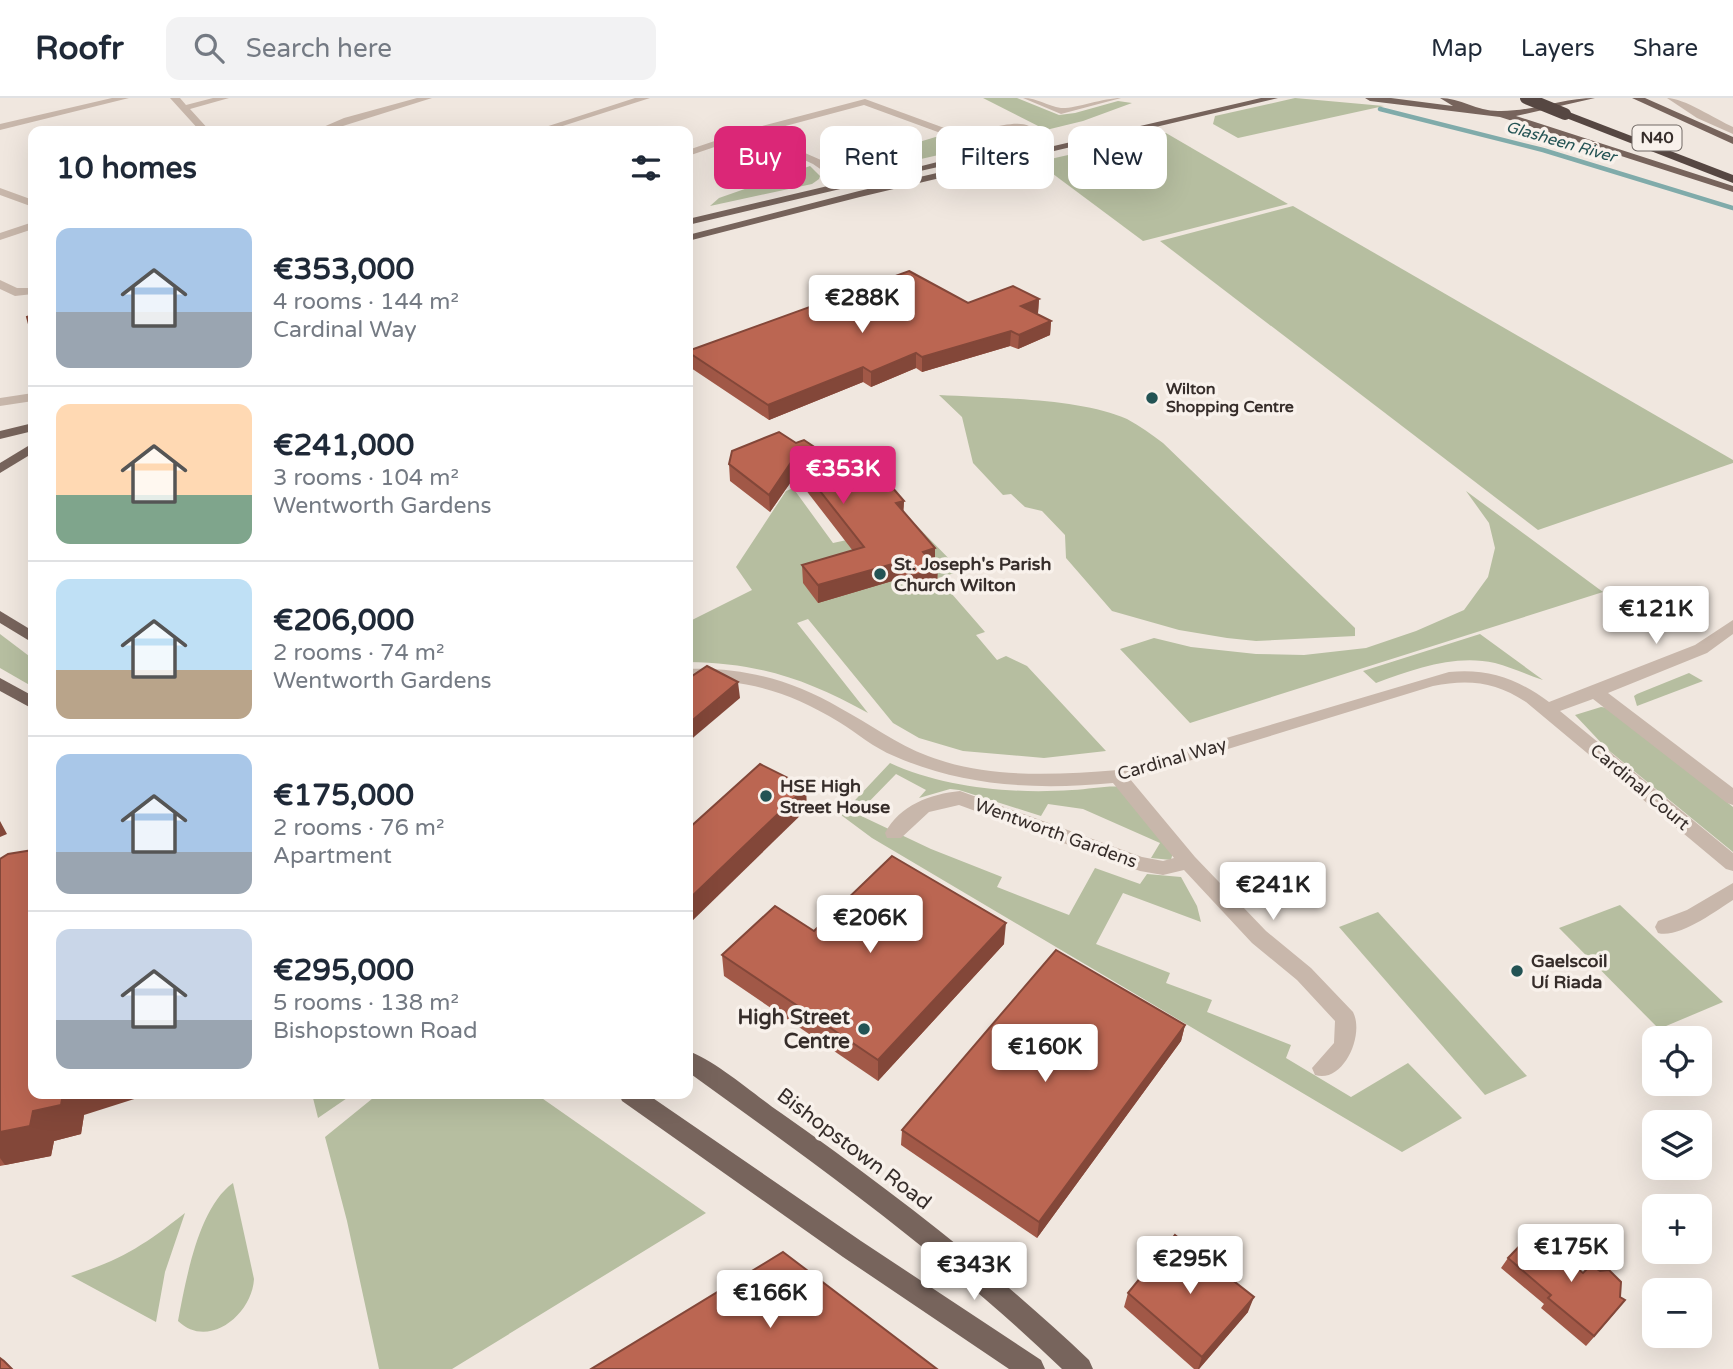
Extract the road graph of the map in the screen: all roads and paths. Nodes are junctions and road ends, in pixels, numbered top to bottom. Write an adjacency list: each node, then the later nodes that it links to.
1 (124, 98): 26 (street)
2 (175, 98): 19 (street)
3 (224, 98): 19 (street)
4 (427, 98): 23 (street)
5 (645, 98): 24 (street)
6 (879, 98): 18 (street)
7 (1028, 98): 8 (street)
8 (1116, 98)
9 (1231, 98): 33 (main road)
10 (1273, 98): 42 (main road)
11 (1370, 98): 20 (main road)
12 (1445, 98): 20 (main road)
13 (1525, 98): 34 (highway, N40, bridge)
14 (1554, 98): 32 (highway, N40)
15 (1590, 98): 21 (main road)
16 (1637, 98): 29 (main road)
17 (1672, 98): 28 (street)
18 (865, 102): 25 (street); 27 (street)
19 (184, 108): 22 (street)
20 (1479, 112): 21 (main road)
21 (1503, 115): 36 (main road)
22 (200, 126)
23 (332, 126)
24 (554, 126)
25 (773, 126)
26 (0, 127)
27 (936, 128)
28 (1733, 131)
29 (1733, 141)
30 (714, 144): 31 (street)
31 (693, 151)
32 (1733, 167)
33 (922, 168)
34 (1733, 179)
35 (831, 189): 39 (main road)
36 (1733, 189)
37 (0, 191): 38 (street)
38 (28, 202)
39 (693, 221)
40 (28, 227): 41 (street)
41 (0, 237)
42 (693, 237)
43 (0, 284): 44 (street)
44 (28, 291)
45 (28, 398): 46 (street)
46 (0, 402)
47 (28, 428): 48 (main road)
48 (0, 435)
49 (28, 450): 50 (main road)
50 (0, 470)
51 (0, 616): 53 (main road)
52 (1733, 625): 57 (street)
53 (28, 635)
54 (693, 674): 60 (street, Cardinal Way)
55 (1460, 676): 59 (street, Cardinal Court); 60 (street, Cardinal Way)
56 (0, 684): 58 (main road)
57 (1595, 692): 59 (street); 61 (street)
58 (28, 700)
59 (1547, 709): 64 (street, Cardinal Court)
60 (1118, 776): 63 (street)
61 (1733, 798)
62 (894, 833): 63 (street, Wentworth Gardens)
63 (1188, 862): 68 (street)
64 (1733, 864)
65 (1733, 890): 66 (street)
66 (1665, 927)
67 (693, 1064): 71 (main road, Bishopstown Road)
68 (1323, 1068)
69 (636, 1099): 70 (main road)
70 (1032, 1369)
71 (1080, 1369)

